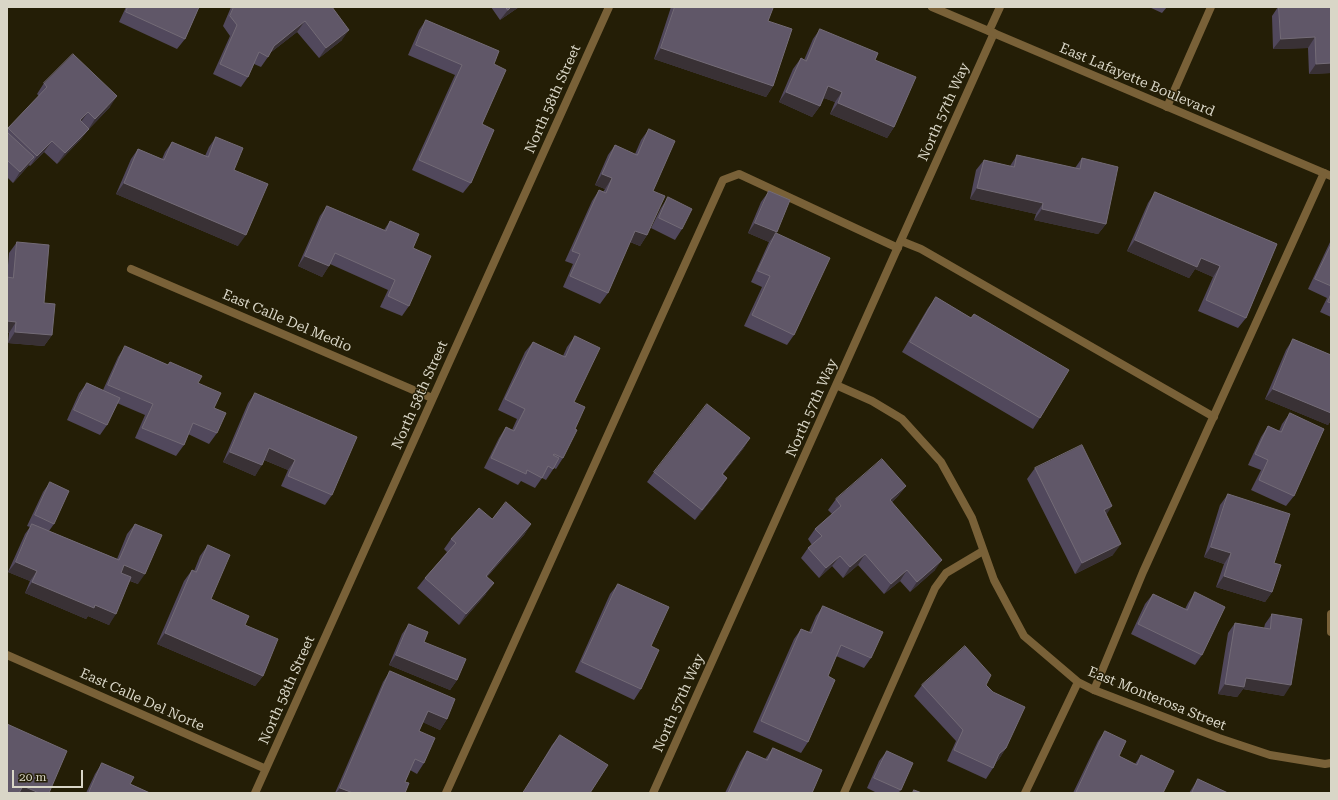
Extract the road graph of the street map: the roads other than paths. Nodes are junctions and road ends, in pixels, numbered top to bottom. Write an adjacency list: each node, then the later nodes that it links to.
1 (609, 7): 11 (street, North 58th Street)
2 (932, 7): 5 (street, East Lafayette Boulevard)
3 (1000, 7): 5 (street, North 57th Way)
4 (1211, 7): 6 (street)
5 (992, 32): 6 (street, East Lafayette Boulevard); 8 (street, North 57th Way)
6 (1167, 107): 7 (street, East Lafayette Boulevard)
7 (1328, 175): 12 (street)
8 (900, 244): 10 (street, North 57th Way); 12 (street); 22 (street)
9 (131, 269): 11 (street, East Calle Del Medio)
10 (836, 385): 13 (street, East Monterosa Street); 23 (street, North 57th Way)
11 (432, 398): 20 (street, North 58th Street)
12 (1214, 417): 18 (street)
13 (984, 551): 17 (street, East Monterosa Street); 24 (street)
14 (1331, 614): 15 (street)
15 (1331, 632)
16 (7, 656): 20 (street, East Calle Del Norte)
17 (1078, 682): 18 (street, East Monterosa Street); 25 (street)
18 (1094, 690): 19 (street, East Monterosa Street)
19 (1331, 763)
20 (266, 769): 21 (street, North 58th Street)
21 (255, 793)
22 (446, 793)
23 (653, 793)
24 (844, 793)
25 (1025, 793)

